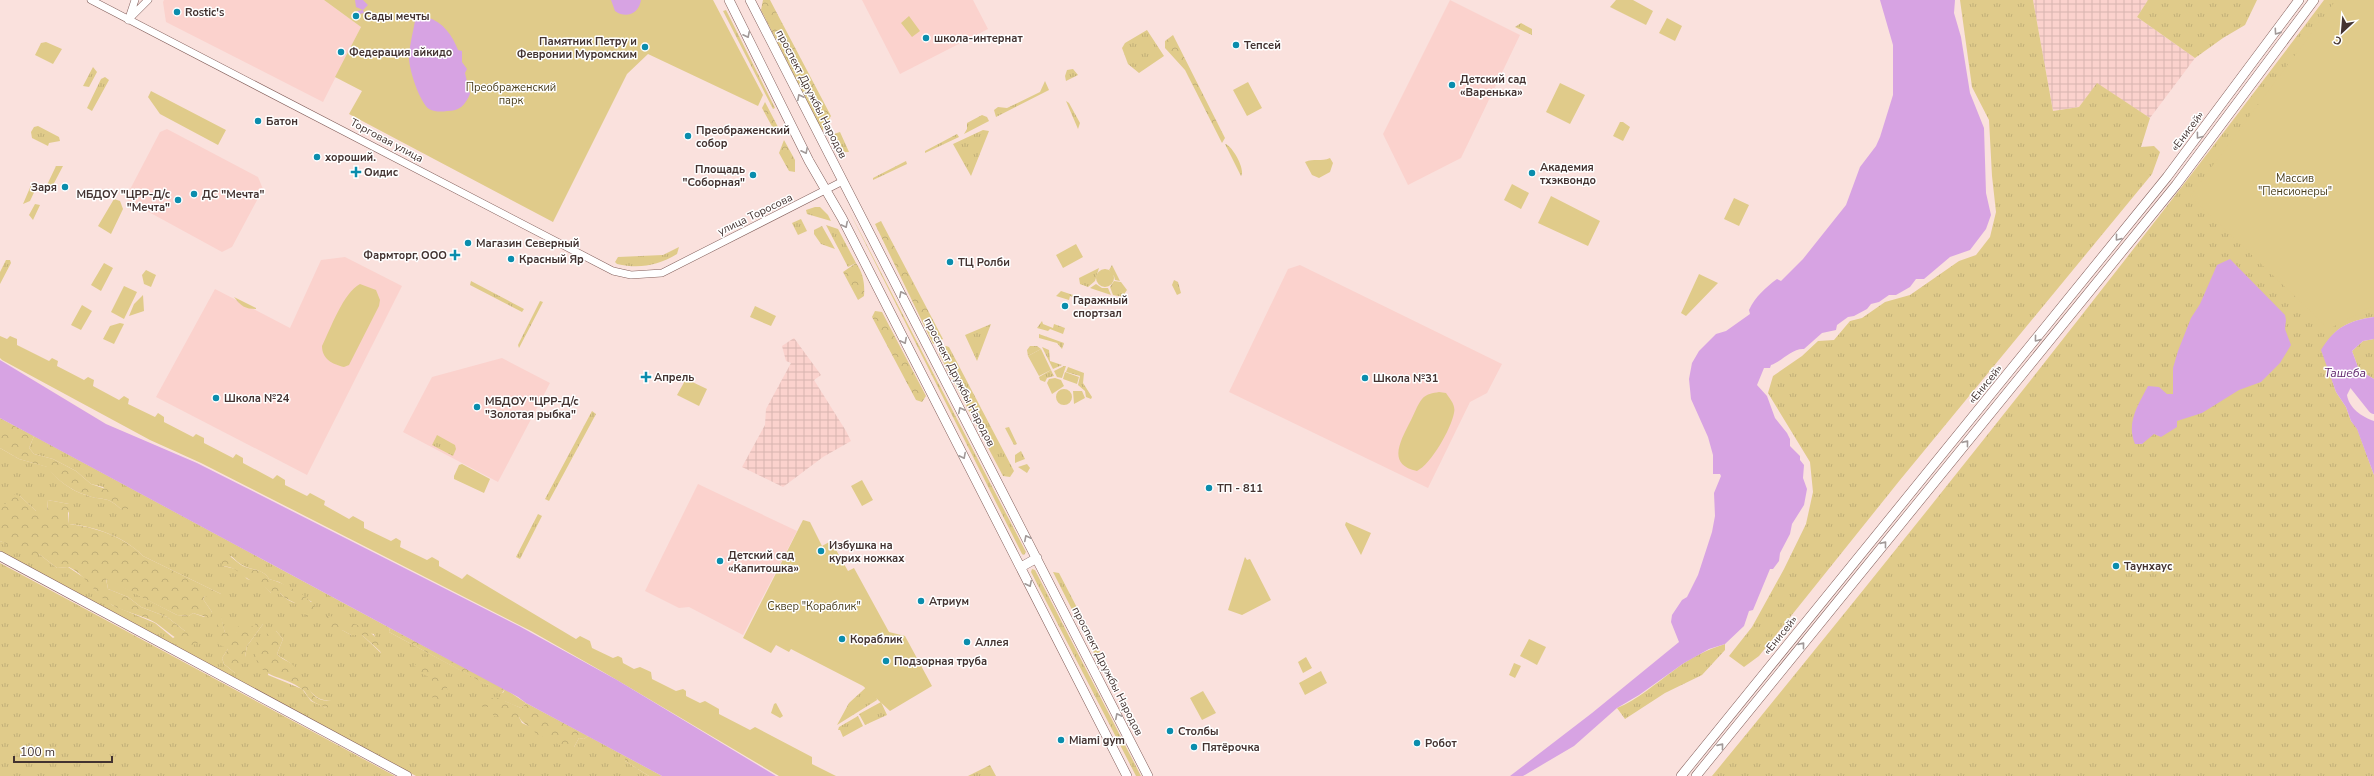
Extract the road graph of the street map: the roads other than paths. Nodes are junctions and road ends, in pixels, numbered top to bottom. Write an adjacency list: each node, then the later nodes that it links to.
1 (91, 0): 8 (street, Торговая улица)
2 (135, 0): 8 (street)
3 (148, 0): 8 (street)
4 (729, 0): 10 (main road, one-way to 10)
5 (750, 0): 9 (main road, проспект Дружбы Народов, one-way to 5)
6 (2299, 0): 18 (main road, «Енисей», one-way to 18)
7 (2314, 0): 19 (main road, «Енисей», one-way to 7)
8 (128, 20): 11 (street, Торговая улица)
9 (843, 181): 10 (street, улица Торосова); 13 (main road, проспект Дружбы Народов, one-way to 9)
10 (826, 191): 11 (street, улица Торосова); 14 (main road, one-way to 14)
11 (676, 265)
12 (0, 556): 15 (main road)
13 (1037, 558): 14 (main road); 17 (main road, проспект Дружбы Народов, one-way to 13)
14 (1021, 567): 16 (main road, one-way to 16)
15 (407, 776)
16 (1127, 776)
17 (1148, 776)
18 (1681, 776)
19 (1696, 776)

